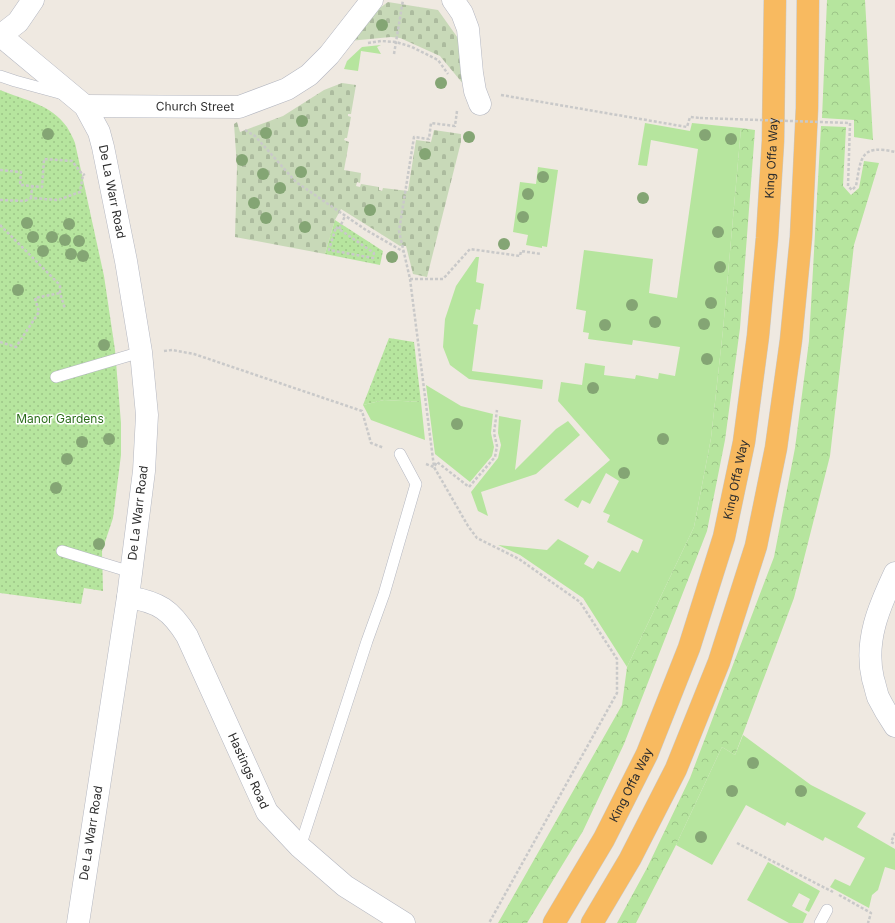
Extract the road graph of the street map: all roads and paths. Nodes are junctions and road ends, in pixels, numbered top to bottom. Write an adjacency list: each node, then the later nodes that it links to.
1 (33, 0): 7 (street)
2 (372, 0): 13 (street, Church Street)
3 (402, 0): 8 (path)
4 (452, 0): 12 (street)
5 (775, 0): 49 (highway, King Offa Way)
6 (808, 0): 50 (highway)
7 (1, 36): 13 (street)
8 (396, 42): 9 (path); 10 (path); 12 (path)
9 (361, 44)
10 (394, 54)
11 (0, 76): 13 (lane)
12 (472, 95): 15 (path, bridge); 25 (path)
13 (80, 101): 17 (street, De La Warr Road)
14 (245, 130): 22 (path)
15 (895, 152)
16 (0, 170): 19 (path)
17 (107, 170): 18 (path); 31 (street, De La Warr Road)
18 (83, 175): 19 (path); 20 (path)
19 (32, 186): 20 (path)
20 (31, 198): 21 (path)
21 (0, 200)
22 (345, 216): 24 (path); 25 (path)
23 (0, 225): 28 (path)
24 (339, 229): 24 (path)
25 (404, 252): 27 (path)
26 (541, 254): 27 (path)
27 (410, 279): 35 (path)
28 (60, 293): 29 (path); 30 (path)
29 (65, 309)
30 (0, 342)
31 (141, 352): 32 (lane); 34 (path); 37 (street, De La Warr Road)
32 (56, 377)
33 (497, 410): 35 (path)
34 (400, 454): 35 (path); 44 (lane)
35 (434, 467): 48 (path)
36 (62, 551): 37 (lane)
37 (131, 572): 39 (street, De La Warr Road)
38 (895, 572): 40 (street)
39 (128, 597): 44 (street, Hastings Road); 46 (street, De La Warr Road)
40 (895, 726)
41 (895, 833): 43 (path)
42 (737, 843): 52 (path)
43 (895, 844)
44 (300, 847): 47 (street, Hastings Road)
45 (827, 910): 51 (lane)
46 (78, 923)
47 (404, 923)
48 (489, 923)
49 (554, 923)
50 (592, 923)
51 (820, 923)
52 (868, 923)

